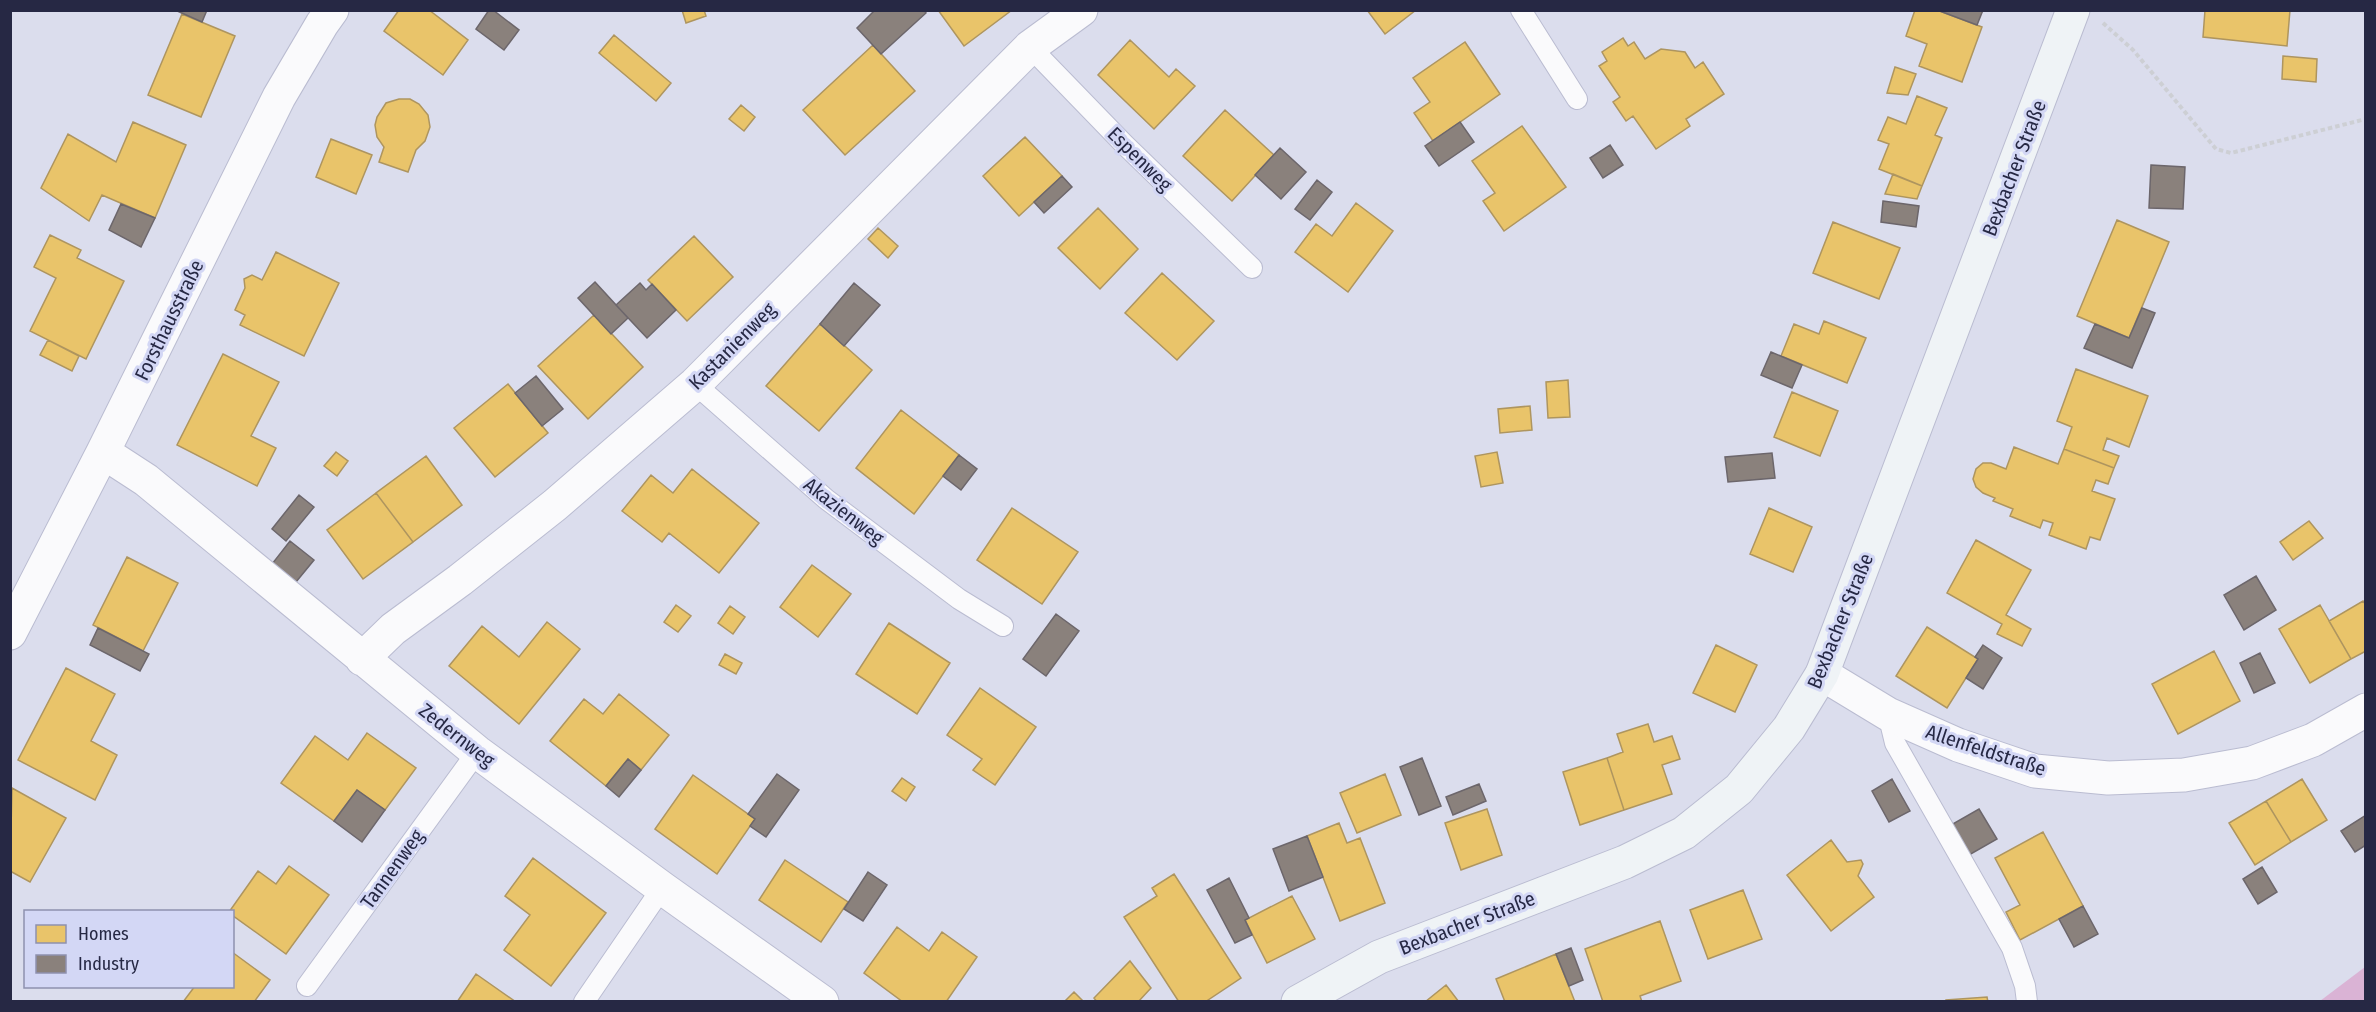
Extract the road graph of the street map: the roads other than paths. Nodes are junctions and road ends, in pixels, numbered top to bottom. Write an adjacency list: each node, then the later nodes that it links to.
1 (332, 10): 9 (street, Forsthausstraße)
2 (1081, 10): 5 (street, Kastanienweg)
3 (1521, 10): 6 (lane)
4 (2086, 14): 13 (street, Bexbacher Straße)
5 (1030, 47): 7 (lane, Espenweg); 8 (street, Kastanienweg)
6 (1577, 99)
7 (1252, 268)
8 (695, 384): 10 (lane, Akazienweg); 12 (street, Kastanienweg)
9 (103, 452): 11 (street, Forsthausstraße); 12 (street, Zedernweg)
10 (1003, 626)
11 (10, 633)
12 (362, 659): 16 (street, Zedernweg)
13 (1822, 674): 15 (street, Allenfeldstraße); 21 (street, Bexbacher Straße)
14 (2366, 710): 15 (street, Allenfeldstraße)
15 (1888, 714): 22 (lane)
16 (477, 752): 17 (street, Zedernweg); 18 (lane, Tannenweg)
17 (662, 888): 19 (lane); 20 (street, Zedernweg)
18 (307, 986)
19 (584, 1002)
20 (822, 1002)
21 (1298, 1002)
22 (2027, 1002)

